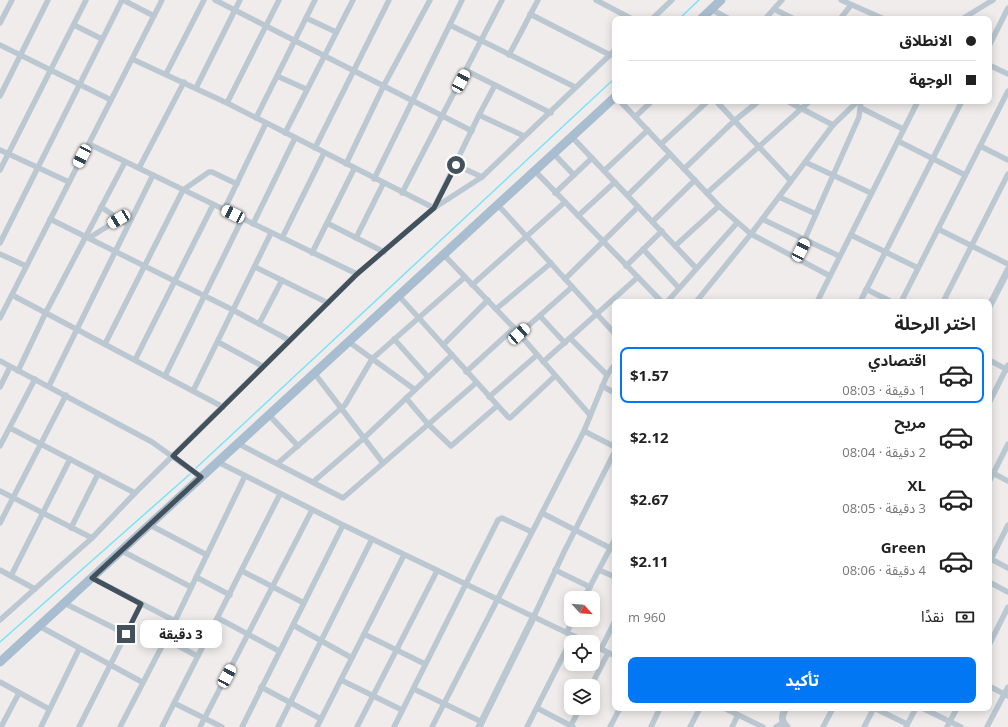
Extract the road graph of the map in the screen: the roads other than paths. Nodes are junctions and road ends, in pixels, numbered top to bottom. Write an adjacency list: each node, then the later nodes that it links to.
1 (12, 0): 40 (street)
2 (48, 0): 50 (street)
3 (86, 0): 41 (street)
4 (122, 0): 29 (street); 45 (street)
5 (162, 0): 29 (street)
6 (204, 0): 59 (street)
7 (215, 0): 27 (street)
8 (240, 0): 27 (street)
9 (278, 0): 43 (street)
10 (315, 0): 39 (street)
11 (353, 0): 44 (street)
12 (389, 0): 56 (street)
13 (430, 0): 64 (street)
14 (462, 0): 42 (street)
15 (502, 0): 47 (street)
16 (538, 0): 28 (street)
17 (596, 0): 30 (street)
18 (672, 0): 31 (street)
19 (721, 0): 25 (main road)
20 (782, 0): 26 (street)
21 (841, 0): 23 (street)
22 (993, 0): 38 (street)
23 (851, 5): 36 (street); 37 (street)
24 (1008, 8): 48 (street)
25 (711, 9): 32 (main road); 33 (street)
26 (774, 9): 34 (street); 35 (street)
27 (235, 10): 43 (street); 67 (street)
28 (530, 14): 52 (street); 53 (street)
29 (154, 16): 54 (street)
30 (626, 16)
31 (655, 16)
32 (704, 16)
33 (724, 16)
34 (768, 16)
35 (788, 16)
36 (842, 16)
37 (877, 16)
38 (967, 16)
39 (306, 18): 44 (street); 46 (street)
40 (0, 23)
41 (74, 25): 45 (street); 57 (street)
42 (450, 25): 47 (street); 72 (street)
43 (265, 26): 46 (street); 74 (street)
44 (336, 32): 51 (street)
45 (102, 39): 63 (street)
46 (295, 40): 51 (street); 61 (street)
47 (481, 40): 52 (street); 58 (street)
48 (992, 40)
49 (0, 45): 50 (street)
50 (20, 55): 57 (street); 70 (street)
51 (324, 55): 56 (street); 68 (street)
52 (509, 55): 66 (street)
53 (610, 55): 66 (street)
54 (132, 59): 59 (street); 71 (street)
55 (992, 66): 60 (street)
56 (354, 70): 64 (street); 108 (street)
57 (50, 71): 63 (street); 111 (street)
58 (467, 71): 65 (street); 90 (street)
59 (166, 74): 62 (street)
60 (1008, 74)
61 (277, 76): 68 (street); 92 (street)
62 (184, 82): 67 (street); 122 (street)
63 (79, 84): 71 (street); 121 (street)
64 (384, 85): 72 (street); 119 (street)
65 (496, 85): 88 (street); 89 (street)
66 (575, 87): 88 (street)
67 (196, 88): 74 (street)
68 (306, 89): 99 (street)
69 (1008, 91): 106 (street)
70 (0, 96)
71 (111, 100): 104 (street)
72 (413, 100): 90 (street); 134 (street)
73 (612, 101): 101 (main road)
74 (227, 103): 92 (street)
75 (623, 104): 91 (street)
76 (649, 104): 91 (street)
77 (705, 104): 105 (street)
78 (719, 104): 93 (street)
79 (755, 104): 93 (street)
80 (793, 104): 87 (street)
81 (807, 104): 87 (street)
82 (855, 104): 95 (street)
83 (861, 104): 86 (street)
84 (916, 104): 96 (street)
85 (960, 104): 115 (street)
86 (861, 108): 96 (street); 131 (street)
87 (802, 109): 95 (street); 107 (street)
88 (551, 113): 100 (street)
89 (479, 115): 98 (street); 100 (street)
90 (443, 116): 98 (street); 142 (street)
91 (636, 117): 97 (street)
92 (256, 118): 94 (street)
93 (734, 121): 107 (street); 123 (street)
94 (266, 123): 99 (street); 139 (street)
95 (833, 125): 118 (street)
96 (903, 129): 103 (street)
97 (648, 130): 105 (street); 127 (street)
98 (472, 131): 120 (street)
99 (285, 133): 102 (street)
100 (524, 136): 133 (street)
101 (572, 136): 112 (main road); 114 (street)
102 (295, 138): 108 (street); 165 (street)
103 (898, 141): 115 (street); 145 (street)
104 (89, 144): 117 (street); 137 (street)
105 (661, 144): 113 (street)
106 (980, 146): 116 (street); 132 (street)
107 (758, 147): 136 (street); 144 (street)
108 (315, 148): 110 (street)
109 (0, 150): 111 (street)
110 (324, 153): 119 (street); 174 (street)
111 (8, 154): 121 (street); 125 (street)
112 (554, 154): 126 (main road); 130 (street)
113 (670, 154): 123 (street); 146 (street)
114 (592, 158): 127 (street); 130 (street)
115 (932, 159): 132 (street); 184 (street)
116 (1008, 160)
117 (125, 162): 122 (street); 152 (street)
118 (805, 162): 131 (street); 136 (street)
119 (346, 164): 124 (street)
120 (456, 165): 133 (street); 154 (street)
121 (37, 167): 137 (street); 178 (street)
122 (139, 168): 129 (street)
123 (684, 168): 135 (street)
124 (354, 169): 134 (street); 163 (street)
125 (0, 170)
126 (535, 171): 143 (street); 150 (main road)
127 (604, 171): 138 (street)
128 (1008, 174): 180 (street)
129 (153, 175): 141 (street); 166 (street)
130 (574, 175): 143 (street)
131 (833, 175): 145 (street); 156 (street)
132 (965, 175): 167 (street)
133 (482, 177): 154 (street)
134 (374, 179): 140 (street)
135 (695, 180): 144 (street); 162 (street)
136 (791, 181): 147 (street)
137 (69, 182): 159 (street)
138 (615, 182): 146 (street); 157 (street)
139 (237, 184): 141 (street); 155 (street)
140 (384, 184): 142 (street); 175 (street)
141 (183, 190): 149 (street); 193 (street)
142 (402, 193): 154 (street)
143 (555, 193): 148 (street)
144 (707, 193): 151 (street)
145 (872, 193): 171 (street)
146 (628, 195): 153 (street)
147 (779, 197): 156 (street); 161 (street)
148 (565, 202): 157 (street); 173 (street)
149 (213, 204): 155 (street); 205 (street)
150 (498, 205): 173 (street); 187 (main road)
151 (719, 206): 164 (street); 179 (street)
152 (101, 207): 160 (street); 172 (street)
153 (638, 207): 162 (street); 177 (street)
154 (434, 208): 183 (street)
155 (224, 210): 158 (street)
156 (816, 214): 176 (street)
157 (578, 216): 177 (street)
158 (242, 218): 165 (street); 211 (street)
159 (50, 219): 172 (street); 192 (street)
160 (119, 219): 166 (street); 172 (street)
161 (762, 219): 170 (street); 176 (street)
162 (652, 221): 168 (street)
163 (327, 223): 175 (street); 185 (street)
164 (737, 223): 170 (street); 196 (street)
165 (253, 224): 169 (street)
166 (128, 225): 182 (street)
167 (938, 229): 180 (street); 197 (street)
168 (662, 231): 179 (street); 181 (street)
169 (271, 233): 174 (street); 195 (street)
170 (751, 234): 189 (street); 216 (street)
171 (850, 235): 184 (street); 188 (street)
172 (87, 237): 182 (street); 228 (street)
173 (527, 237): 190 (street); 206 (street)
174 (282, 238): 185 (street)
175 (356, 238): 183 (street)
176 (805, 241): 188 (street); 189 (street)
177 (602, 242): 194 (street); 203 (street)
178 (0, 243)
179 (675, 246): 196 (street)
180 (971, 246): 191 (street); 221 (street)
181 (643, 249): 194 (street); 208 (street)
182 (115, 251): 193 (street); 235 (street)
183 (384, 252): 199 (street)
184 (885, 252): 197 (street); 209 (street)
185 (312, 253): 199 (street)
186 (0, 254): 192 (street)
187 (444, 255): 201 (street); 212 (main road)
188 (839, 256): 200 (street)
189 (796, 259): 200 (street)
190 (551, 263): 203 (street); 226 (street)
191 (1008, 264)
192 (26, 266): 210 (street)
193 (144, 266): 205 (street); 244 (street)
194 (626, 266): 202 (street)
195 (255, 267): 204 (street); 227 (street)
196 (696, 268): 208 (street)
197 (918, 268): 220 (street)
198 (1008, 270): 224 (street)
199 (357, 274): 225 (street)
200 (830, 276): 217 (street)
201 (465, 277): 206 (street); 232 (street)
202 (638, 277): 213 (street); 214 (street)
203 (565, 279): 207 (street)
204 (282, 280): 225 (street); 233 (street)
205 (173, 282): 211 (street); 249 (street)
206 (472, 285): 222 (street)
207 (572, 287): 229 (street); 230 (street)
208 (679, 288): 215 (street)
209 (866, 289): 218 (street); 219 (street)
210 (12, 294): 228 (street); 231 (street)
211 (204, 296): 227 (street); 261 (street)
212 (400, 296): 232 (street); 242 (main road)
213 (614, 299)
214 (659, 299)
215 (670, 299)
216 (698, 299)
217 (818, 299)
218 (861, 299)
219 (886, 299)
220 (902, 299)
221 (944, 299)
222 (488, 300): 226 (street); 245 (street)
223 (612, 300): 229 (street)
224 (992, 301)
225 (328, 303): 240 (street)
226 (496, 309): 234 (street)
227 (233, 310): 233 (street); 241 (street)
228 (46, 312): 235 (street); 257 (street)
229 (597, 314): 236 (street); 238 (street)
230 (540, 316): 237 (street); 243 (street)
231 (0, 318)
232 (419, 318): 239 (street); 245 (street)
233 (259, 324): 240 (street)
234 (514, 328): 237 (street); 258 (street)
235 (77, 329): 244 (street); 266 (street)
236 (612, 331)
237 (519, 334): 247 (street)
238 (570, 338): 243 (street); 260 (street)
239 (394, 339): 248 (street); 263 (street)
240 (289, 340): 253 (street)
241 (218, 342): 253 (street); 270 (street)
242 (349, 342): 248 (street); 259 (main road)
243 (565, 343): 252 (street)
244 (105, 344): 249 (street)
245 (443, 345): 246 (street)
246 (452, 355): 258 (street); 263 (street)
247 (537, 355): 252 (street); 273 (street)
248 (372, 359): 269 (street); 278 (street)
249 (135, 360): 261 (street)
250 (0, 361): 254 (street)
251 (992, 361): 256 (street)
252 (543, 362): 262 (street)
253 (262, 366): 277 (street)
254 (10, 367): 257 (street); 268 (street)
255 (612, 368): 260 (street)
256 (1007, 368): 274 (street)
257 (18, 371): 264 (street)
258 (466, 372): 265 (street)
259 (315, 374): 278 (street); 280 (main road)
260 (607, 375): 267 (street)
261 (165, 376): 270 (street)
262 (555, 376): 276 (street); 279 (street)
263 (428, 377): 269 (street)
264 (34, 379): 266 (street); 282 (street)
265 (476, 383): 273 (street); 281 (street)
266 (49, 386): 272 (street)
267 (602, 386): 271 (street); 279 (street)
268 (0, 387)
269 (414, 389): 275 (street)
270 (193, 391): 277 (street)
271 (612, 391)
272 (66, 395): 286 (street); 291 (street)
273 (489, 397): 276 (street)
274 (992, 397)
275 (406, 398): 281 (street); 284 (street)
276 (497, 406): 281 (street)
277 (223, 407): 291 (street)
278 (342, 408): 284 (street); 290 (street)
279 (590, 415): 283 (street)
280 (270, 416): 285 (main road); 290 (street)
281 (428, 424): 296 (street)
282 (10, 428): 286 (street); 289 (street)
283 (584, 431): 288 (street); 309 (street)
284 (364, 438): 296 (street); 303 (street)
285 (237, 443): 294 (main road); 295 (street)
286 (41, 444): 293 (street); 307 (street)
287 (1008, 444): 297 (street)
288 (612, 445)
289 (0, 446)
290 (298, 446): 295 (street)
291 (173, 456): 301 (street); 305 (street)
292 (612, 458): 316 (street)
293 (70, 459): 299 (street); 310 (street)
294 (218, 462): 300 (street); 301 (main road)
295 (278, 463): 303 (street)
296 (383, 463): 303 (street)
297 (992, 470)
298 (992, 473): 302 (street)
299 (98, 474): 305 (street); 315 (street)
300 (245, 476): 306 (street); 323 (street)
301 (201, 477): 312 (main road)
302 (1008, 481)
303 (313, 482)
304 (0, 491): 307 (street)
305 (135, 493): 318 (street)
306 (280, 494): 308 (street); 331 (street)
307 (13, 498): 310 (street); 311 (street)
308 (312, 510): 313 (street); 340 (street)
309 (542, 513): 316 (street); 317 (street)
310 (44, 514): 315 (street); 333 (street)
311 (0, 523)
312 (150, 525): 322 (main road); 323 (street)
313 (343, 525): 319 (street); 348 (street)
314 (1008, 525): 325 (street)
315 (72, 528): 318 (street)
316 (575, 530): 321 (street); 329 (street)
317 (532, 532): 337 (street); 346 (street)
318 (92, 538): 342 (street)
319 (372, 540): 324 (street); 366 (street)
320 (612, 544): 321 (street)
321 (610, 548): 330 (street)
322 (122, 551): 336 (main road); 339 (street)
323 (207, 555): 335 (street)
324 (404, 555): 332 (street); 362 (street)
325 (992, 557)
326 (992, 562): 327 (street)
327 (1008, 568)
328 (0, 570): 333 (street)
329 (555, 570): 341 (street); 351 (street)
330 (600, 570): 334 (street); 341 (street)
331 (242, 571): 340 (street); 345 (street)
332 (437, 571): 337 (street); 369 (street)
333 (11, 576): 342 (street)
334 (612, 576)
335 (196, 577): 339 (street); 345 (street)
336 (92, 578): 347 (main road); 349 (street)
337 (466, 583): 346 (street); 377 (street)
338 (992, 584): 344 (street)
339 (191, 587): 354 (street)
340 (273, 587): 348 (street); 361 (street)
341 (590, 587): 343 (street)
342 (35, 589): 353 (street)
343 (588, 591)
344 (1008, 592)
345 (230, 594): 352 (street)
346 (499, 600): 351 (street); 392 (street)
347 (64, 603): 356 (main road); 360 (street)
348 (304, 603): 355 (street)
349 (141, 604): 354 (street); 360 (street)
350 (1008, 607): 365 (street)
351 (534, 616): 359 (street); 411 (street)
352 (218, 618): 361 (street); 374 (street)
353 (0, 620)
354 (175, 621): 364 (street)
355 (293, 625): 366 (street); 370 (street)
356 (39, 626): 367 (street); 376 (main road)
357 (570, 627): 359 (street)
358 (612, 627): 368 (street)
359 (567, 632): 363 (street)
360 (126, 634): 378 (street)
361 (249, 634): 370 (street); 408 (street)
362 (364, 634): 369 (street); 375 (street)
363 (572, 635)
364 (166, 639): 374 (street); 382 (street)
365 (992, 640)
366 (322, 642): 375 (street); 390 (street)
367 (79, 649): 378 (street); 394 (street)
368 (601, 649): 371 (street)
369 (397, 650): 377 (street); 389 (street)
370 (279, 651): 383 (street)
371 (608, 653): 373 (street); 379 (street)
372 (564, 654): 393 (street)
373 (612, 655)
374 (197, 656): 391 (street)
375 (352, 658): 380 (street)
376 (0, 662)
377 (425, 664): 386 (street)
378 (110, 666): 382 (street); 416 (street)
379 (595, 679)
380 (341, 680): 389 (street); 409 (street)
381 (0, 682): 387 (street)
382 (142, 682): 417 (street)
383 (261, 687): 390 (street); 421 (street)
384 (1008, 687): 388 (street)
385 (992, 688): 388 (street)
386 (414, 689): 392 (street); 395 (street)
387 (19, 693): 394 (street); 414 (street)
388 (1006, 695): 437 (street)
389 (374, 696): 395 (street); 424 (street)
390 (290, 702): 409 (street); 422 (street)
391 (174, 703): 408 (street); 418 (street)
392 (444, 704): 411 (street); 426 (street)
393 (537, 708): 427 (street); 428 (street)
394 (49, 709): 415 (street)
395 (402, 710): 425 (street)
396 (618, 711): 429 (street)
397 (659, 711): 430 (street)
398 (698, 711): 431 (street)
399 (784, 711): 412 (street)
400 (831, 711): 434 (street)
401 (872, 711): 435 (street)
402 (879, 711): 413 (street)
403 (914, 711): 413 (street)
404 (927, 711): 410 (street)
405 (956, 711): 410 (street)
406 (737, 712): 432 (street); 433 (street)
407 (577, 715): 428 (street)
408 (205, 718): 419 (street); 420 (street)
409 (321, 719): 423 (street)
410 (949, 724): 436 (street)
411 (481, 725)
412 (782, 726)
413 (906, 726)
414 (1, 727)
415 (41, 727)
416 (79, 727)
417 (120, 727)
418 (162, 727)
419 (200, 727)
420 (222, 727)
421 (242, 727)
422 (278, 727)
423 (317, 727)
424 (357, 727)
425 (394, 727)
426 (432, 727)
427 (527, 727)
428 (571, 727)
429 (610, 727)
430 (651, 727)
431 (690, 727)
432 (732, 727)
433 (763, 727)
434 (823, 727)
435 (864, 727)
436 (961, 727)
437 (987, 727)

